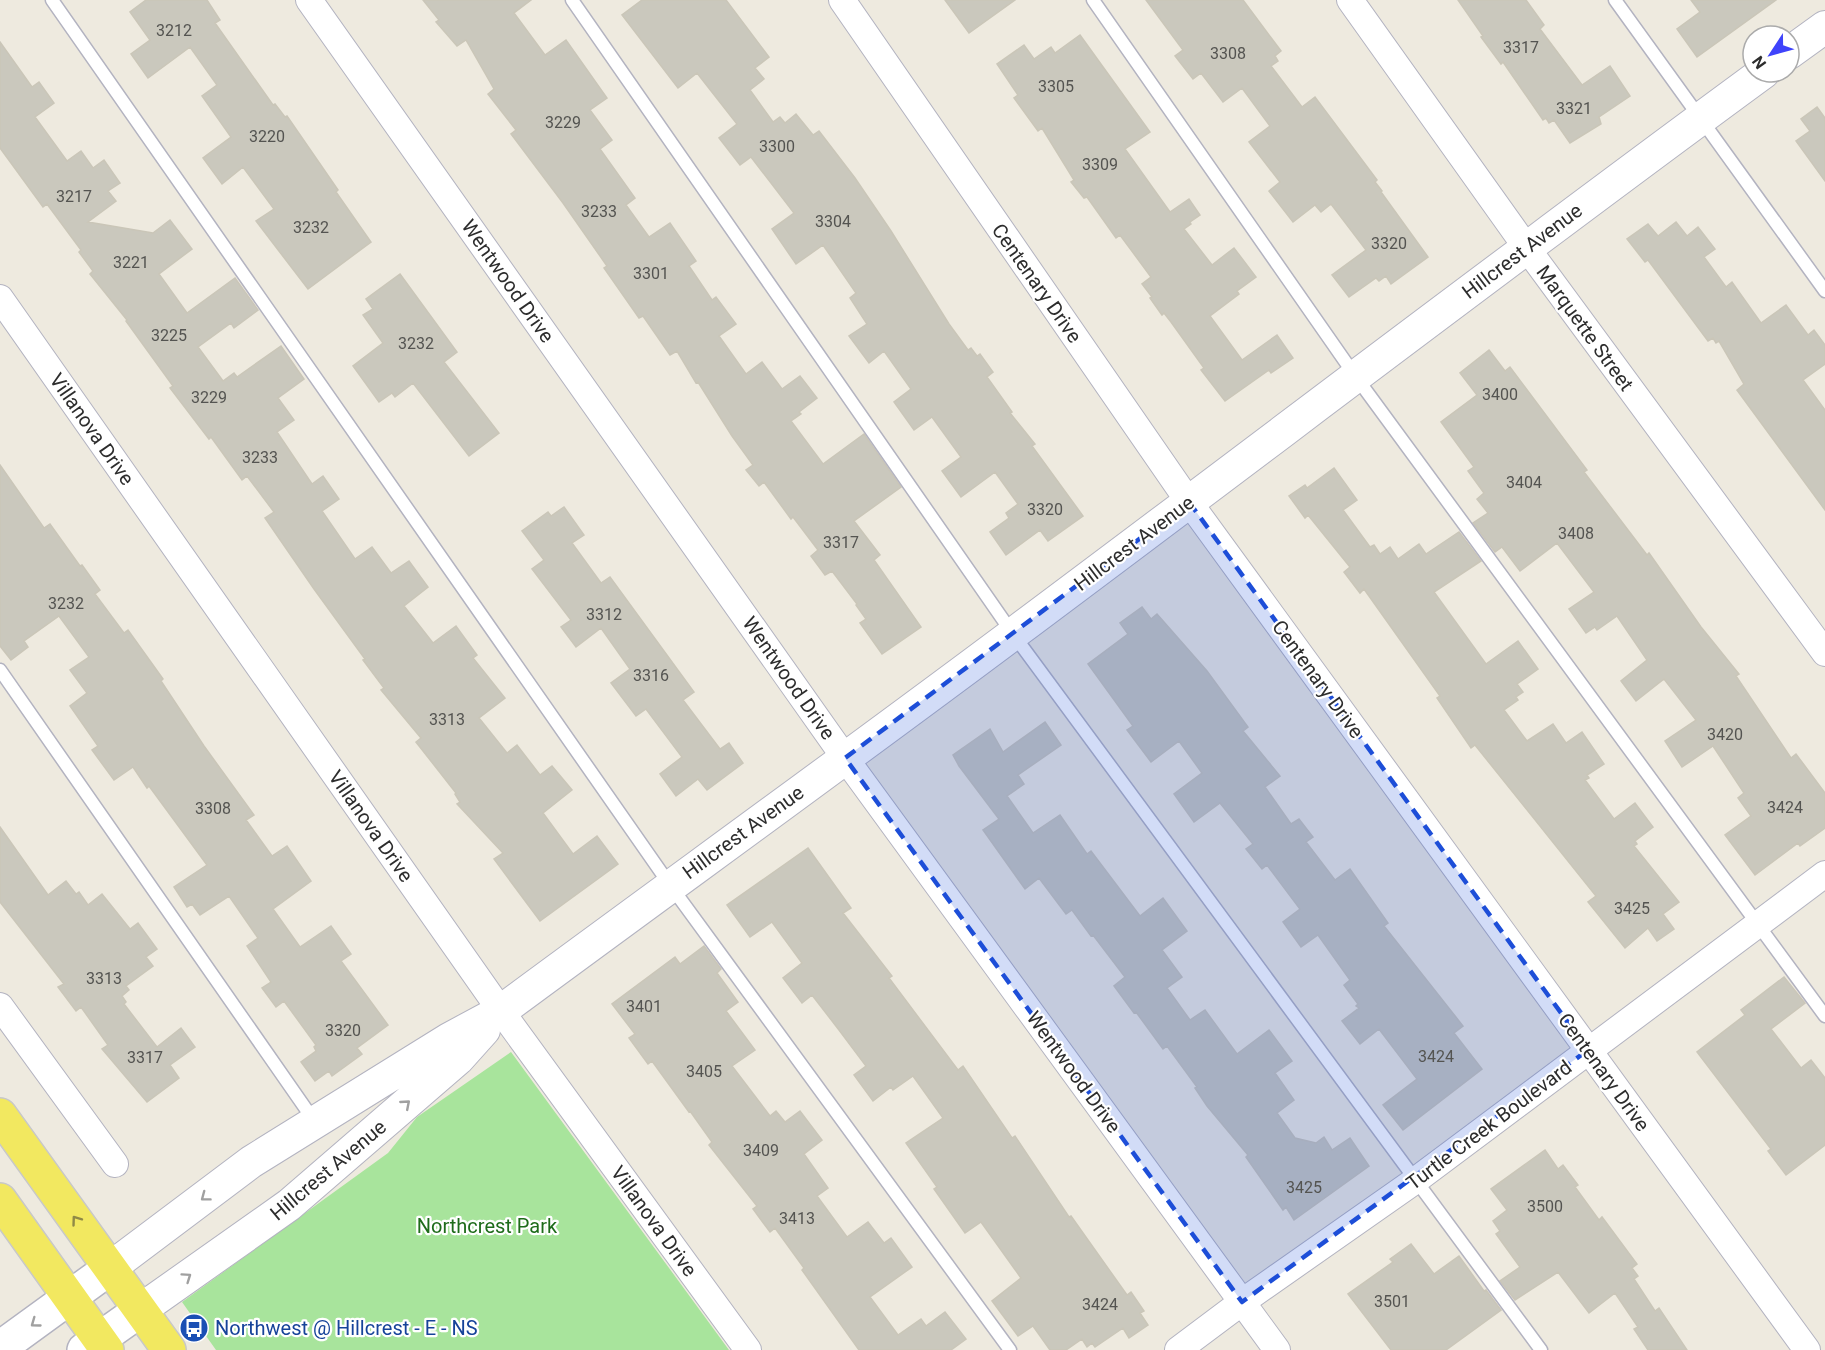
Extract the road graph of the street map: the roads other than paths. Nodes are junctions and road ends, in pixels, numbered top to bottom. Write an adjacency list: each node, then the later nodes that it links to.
1 (52, 0): 22 (lane)
2 (309, 0): 20 (street, Wentwood Drive)
3 (572, 0): 17 (lane)
4 (842, 0): 16 (street, Centenary Drive)
5 (1093, 0): 15 (lane)
6 (1350, 0): 12 (street, Marquette Street)
7 (1615, 0): 11 (lane)
8 (1825, 27): 9 (street)
9 (1801, 44)
10 (1747, 84): 11 (street, Hillcrest Avenue)
11 (1700, 118): 12 (street, Hillcrest Avenue); 13 (lane)
12 (1526, 247): 15 (street, Hillcrest Avenue); 18 (street, Marquette Street)
13 (1825, 291)
14 (0, 298): 25 (street, Villanova Drive)
15 (1356, 377): 16 (street, Hillcrest Avenue); 23 (lane)
16 (1189, 502): 17 (street, Hillcrest Avenue); 27 (street, Centenary Drive)
17 (1013, 634): 20 (street, Hillcrest Avenue); 31 (lane)
18 (1825, 653)
19 (0, 670): 29 (lane)
20 (845, 758): 22 (street, Hillcrest Avenue); 35 (street, Wentwood Drive)
21 (1825, 874): 23 (street, Turtle Creek Boulevard)
22 (670, 885): 25 (street, Hillcrest Avenue); 41 (lane)
23 (1759, 924): 26 (lane); 27 (street, Turtle Creek Boulevard)
24 (0, 1005): 30 (street)
25 (501, 1011): 29 (street, Hillcrest Avenue); 36 (street, Hillcrest Avenue, one-way to 25); 40 (street, Villanova Drive)
26 (1825, 1016)
27 (1588, 1050): 31 (street, Turtle Creek Boulevard); 45 (street, Centenary Drive)
28 (0, 1115): 33 (main road, one-way to 28)
29 (316, 1123): 33 (street, Hillcrest Avenue, one-way to 33)
30 (115, 1164)
31 (1416, 1180): 35 (street, Turtle Creek Boulevard); 44 (lane)
32 (0, 1200): 34 (main road)
33 (110, 1268): 34 (main road); 36 (main road)
34 (69, 1297): 37 (main road); 38 (main road, one-way to 38)
35 (1242, 1302): 42 (street, Turtle Creek Boulevard); 43 (street, Wentwood Drive)
36 (139, 1311): 37 (main road); 39 (main road)
37 (97, 1346)
38 (0, 1348)
39 (169, 1350)
40 (748, 1350)
41 (1010, 1350)
42 (1178, 1350)
43 (1277, 1350)
44 (1541, 1350)
45 (1806, 1350)

